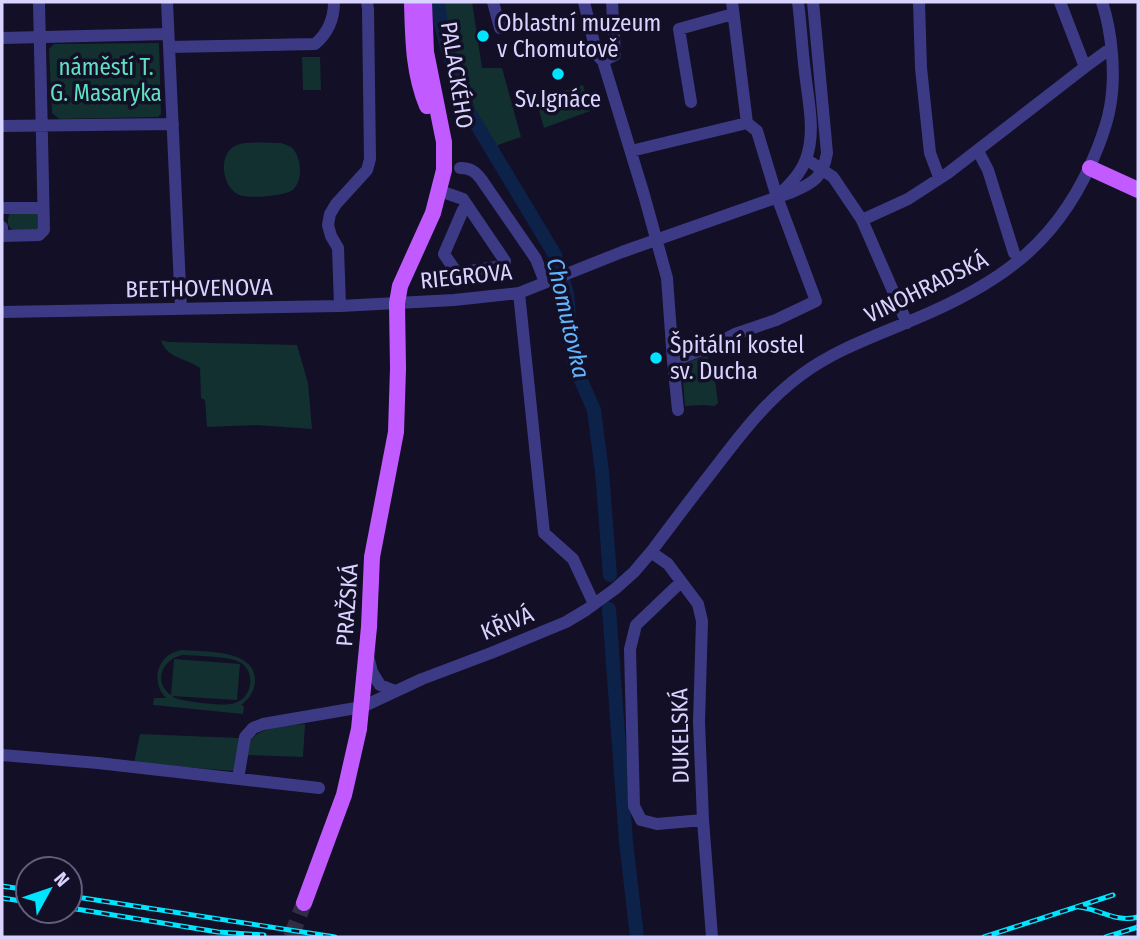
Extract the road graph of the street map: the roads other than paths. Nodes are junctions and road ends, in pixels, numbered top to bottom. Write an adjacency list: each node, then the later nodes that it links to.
1 (39, 2): 17 (street)
2 (167, 2): 19 (street)
3 (334, 2): 19 (street)
4 (366, 2): 49 (street)
5 (412, 2): 30 (main road, PALACKÉHO)
6 (424, 2): 30 (main road, PALACKÉHO)
7 (493, 2): 16 (street)
8 (584, 2): 21 (street)
9 (612, 2): 21 (street)
10 (798, 2): 31 (street)
11 (816, 2): 34 (street)
12 (919, 2): 35 (street)
13 (1060, 2): 22 (street)
14 (1102, 2): 20 (street, VINOHRADSKÁ)
15 (732, 8): 23 (street); 24 (street)
16 (500, 28)
17 (39, 37): 18 (street); 19 (street); 27 (street)
18 (2, 38)
19 (169, 41): 25 (street)
20 (1111, 48): 22 (street); 33 (street, VINOHRADSKÁ)
21 (603, 61): 28 (street)
22 (1086, 67): 29 (street)
23 (691, 102)
24 (747, 123): 28 (street); 38 (street)
25 (173, 124): 27 (street); 50 (street)
26 (2, 126): 27 (street)
27 (42, 126): 41 (street)
28 (631, 151): 44 (street)
29 (978, 151): 35 (street); 45 (street)
30 (444, 155): 37 (main road, PALACKÉHO)
31 (806, 159): 34 (street); 38 (street)
32 (460, 168): 46 (street)
33 (1090, 168): 36 (main road); 52 (street, VINOHRADSKÁ)
34 (823, 169): 38 (street, RIEGROVA); 42 (street)
35 (939, 177): 42 (street)
36 (1138, 190)
37 (440, 191): 39 (street); 48 (main road, PALACKÉHO)
38 (777, 197): 44 (street, RIEGROVA); 53 (street)
39 (467, 205): 39 (street)
40 (2, 208): 41 (street)
41 (43, 208): 43 (street)
42 (862, 220): 52 (street)
43 (2, 227)
44 (657, 239): 46 (street, RIEGROVA); 53 (street)
45 (1014, 253)
46 (550, 281): 47 (street, RIEGROVA)
47 (519, 293): 48 (street, RIEGROVA); 57 (street)
48 (397, 303): 49 (street, BEETHOVENOVA); 58 (main road, PRAŽSKÁ)
49 (340, 306): 50 (street, BEETHOVENOVA)
50 (181, 309): 51 (street, BEETHOVENOVA)
51 (2, 312)
52 (907, 323): 55 (street, VINOHRADSKÁ)
53 (673, 361): 54 (street)
54 (678, 410)
55 (651, 552): 56 (street, DUKELSKÁ); 57 (street, KŘIVÁ)
56 (681, 582): 64 (street, DUKELSKÁ); 64 (street)
57 (594, 604): 59 (street, KŘIVÁ)
58 (367, 653): 59 (street); 60 (main road, PRAŽSKÁ)
59 (396, 691): 60 (street, KŘIVÁ)
60 (362, 707): 62 (street, KŘIVÁ); 65 (main road, PRAŽSKÁ)
61 (2, 755): 62 (street)
62 (239, 779): 63 (street)
63 (319, 788)
64 (703, 820): 66 (street, DUKELSKÁ)
65 (303, 903)
66 (712, 937)

